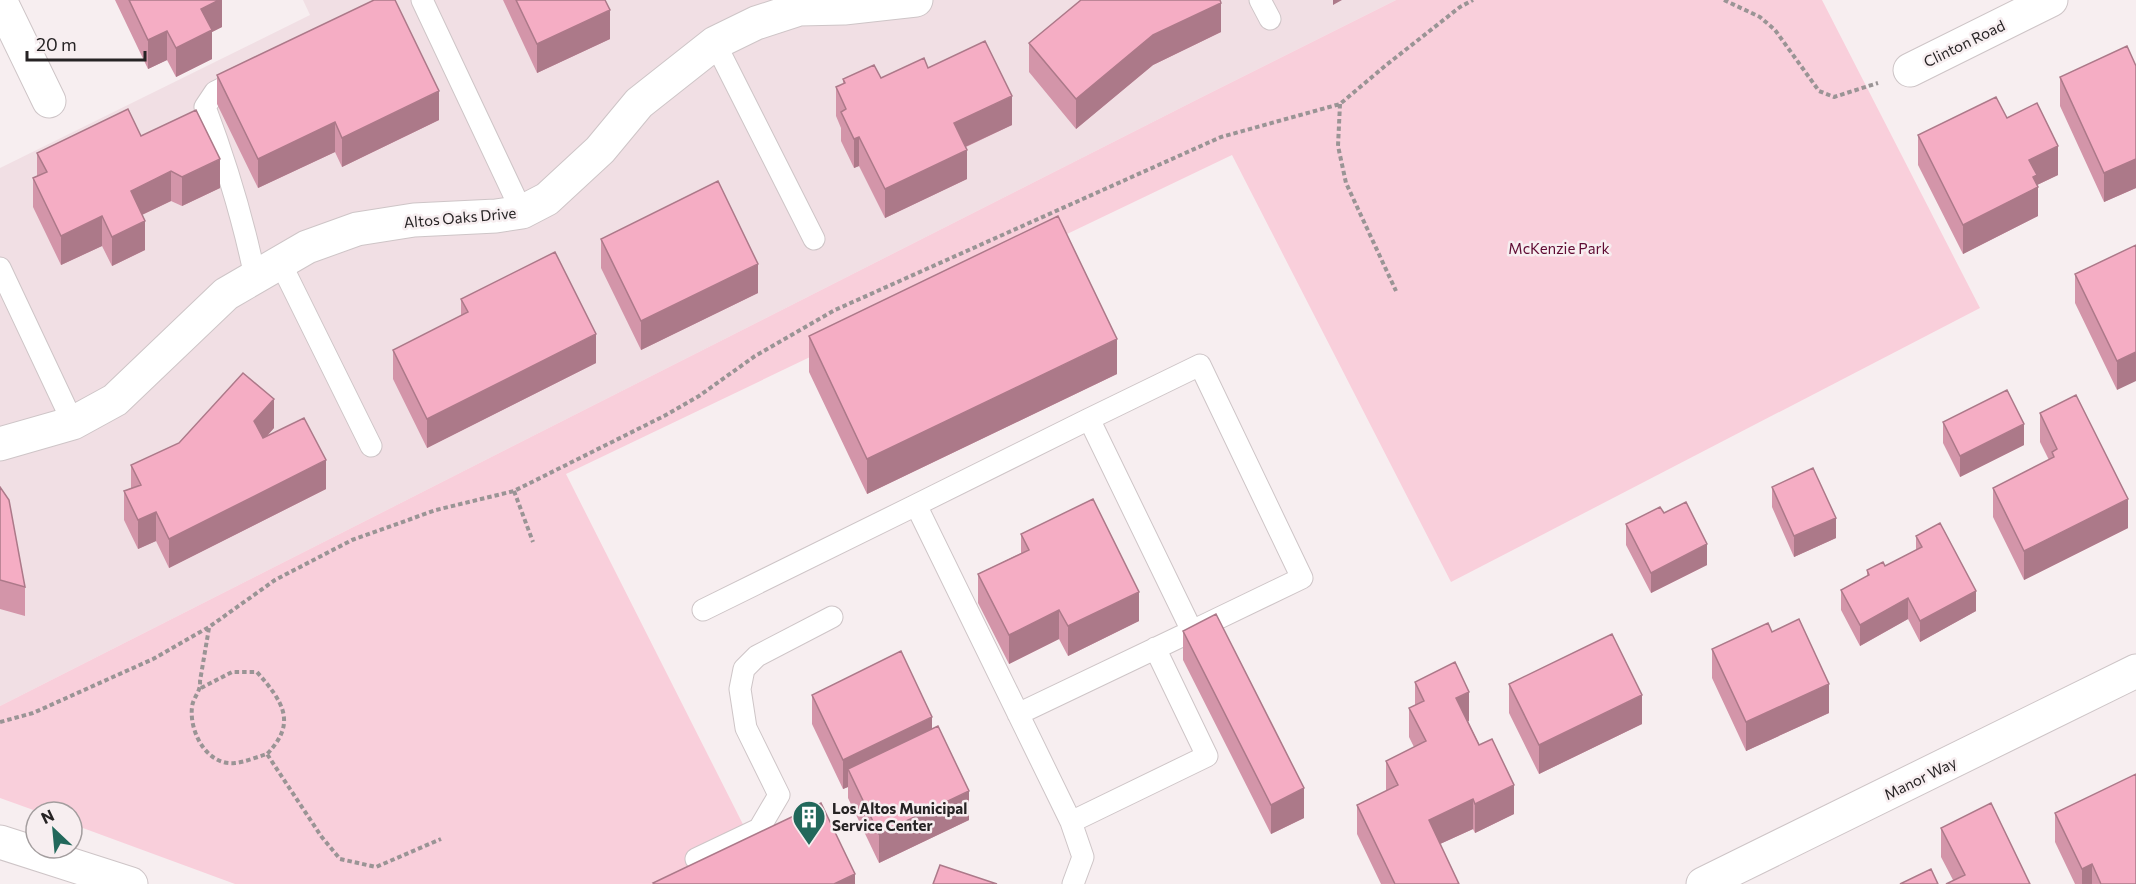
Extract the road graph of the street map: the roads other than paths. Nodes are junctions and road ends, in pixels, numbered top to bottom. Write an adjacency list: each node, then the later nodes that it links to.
1 (0, 0): 10 (street)
2 (422, 0): 11 (lane)
3 (916, 0): 7 (street, Altos Oaks Drive)
4 (1260, 0): 6 (lane)
5 (2051, 0): 8 (street, Clinton Road)
6 (1270, 19)
7 (715, 43): 11 (street, Altos Oaks Drive); 12 (lane)
8 (1910, 70)
9 (256, 71): 14 (lane)
10 (49, 101)
11 (522, 212): 14 (street, Altos Oaks Drive)
12 (814, 239)
13 (0, 268): 16 (lane)
14 (268, 270): 16 (street, Altos Oaks Drive); 18 (lane)
15 (1089, 419): 19 (lane); 22 (lane); 22 (lane)
16 (74, 423): 17 (street, Altos Oaks Drive)
17 (0, 444)
18 (371, 446)
19 (916, 505): 20 (lane); 25 (lane)
20 (703, 610)
21 (832, 617): 28 (lane)
22 (1192, 631): 23 (lane)
23 (1155, 648): 25 (lane); 26 (lane)
24 (2136, 671): 31 (street, Manor Way)
25 (1018, 714): 26 (lane)
26 (1071, 822): 30 (lane)
27 (0, 842): 29 (street)
28 (696, 859)
29 (131, 884)
30 (1073, 884)
31 (1703, 884)

